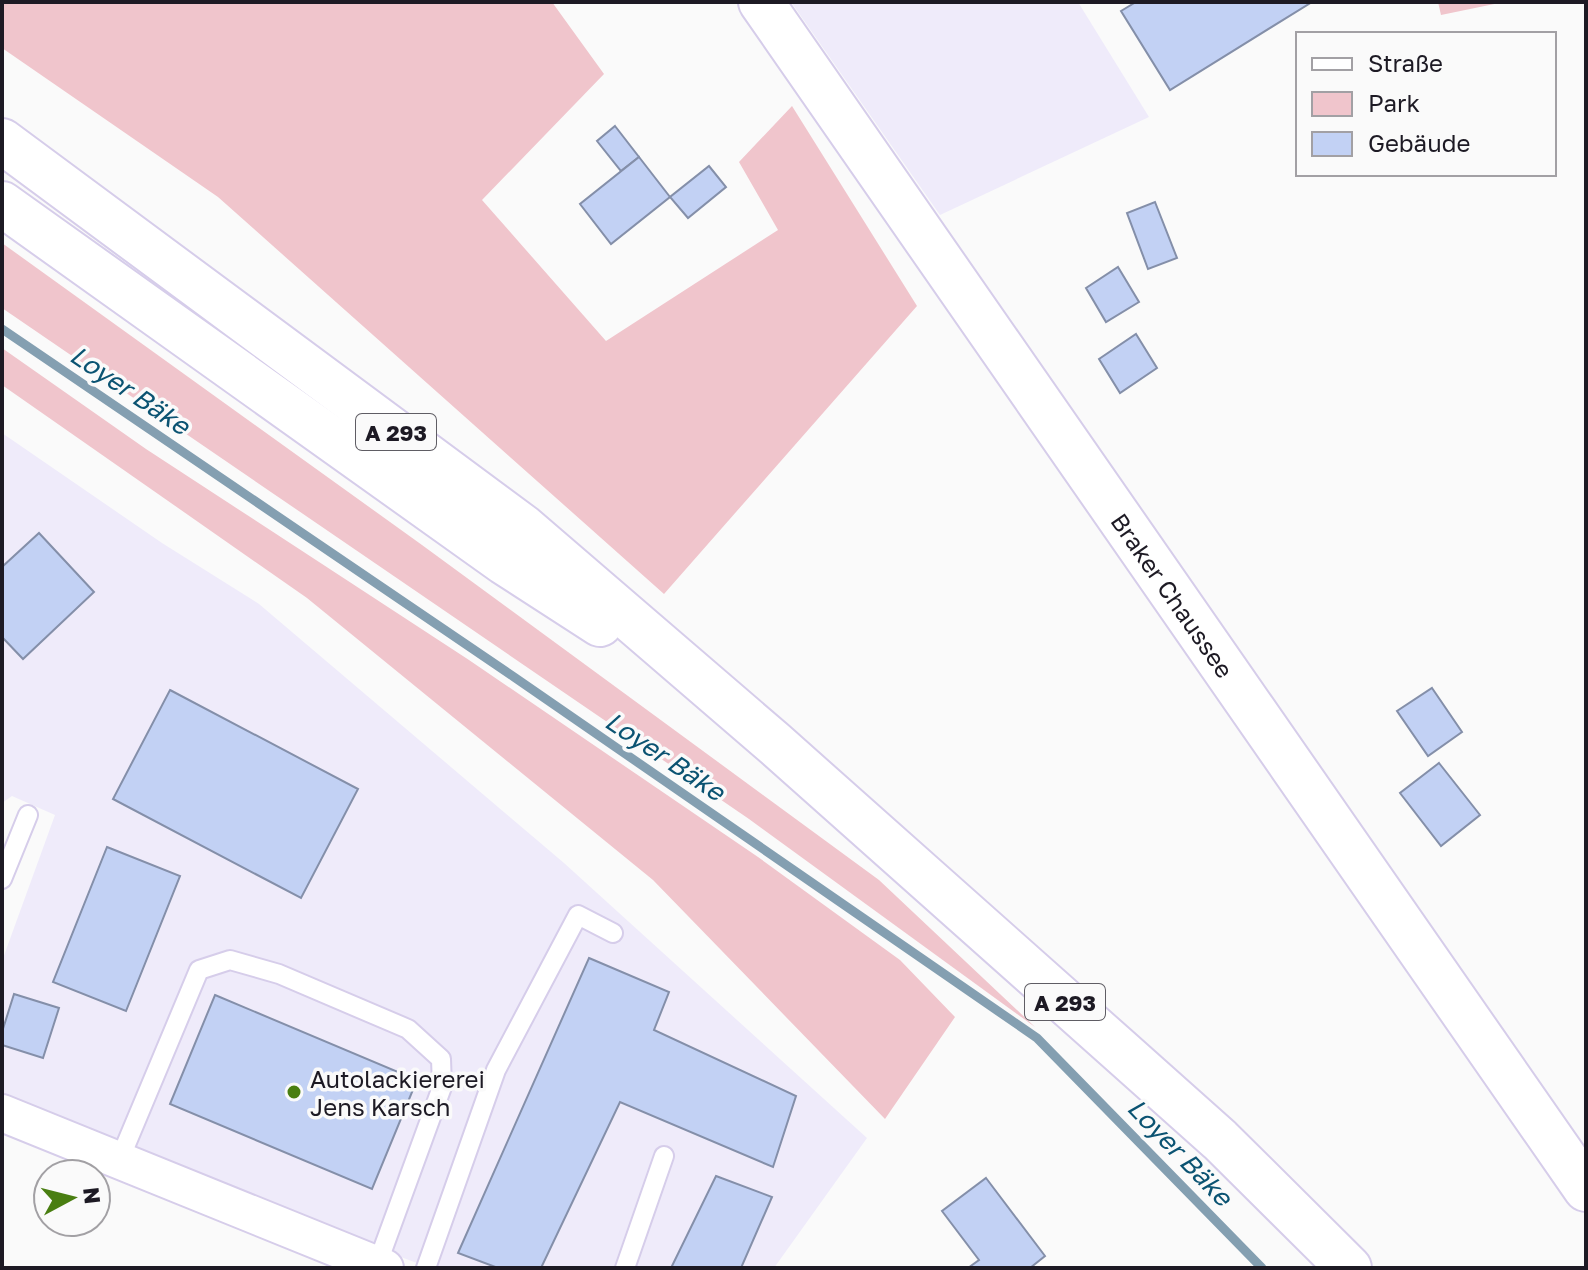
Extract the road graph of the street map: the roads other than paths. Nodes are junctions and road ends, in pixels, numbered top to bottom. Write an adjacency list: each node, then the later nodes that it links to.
1 (761, 2): 11 (main road, Braker Chaussee)
2 (2, 141): 4 (main road, A 293)
3 (2, 204): 4 (main road, A 293)
4 (774, 743): 15 (main road, A 293)
5 (28, 815): 6 (lane)
6 (2, 879)
7 (613, 933): 13 (lane)
8 (2, 1113): 10 (street)
9 (664, 1156): 14 (lane)
10 (119, 1161): 12 (street); 12 (lane)
11 (1586, 1189)
12 (381, 1266)
13 (426, 1268)
14 (625, 1268)
15 (1349, 1268)

